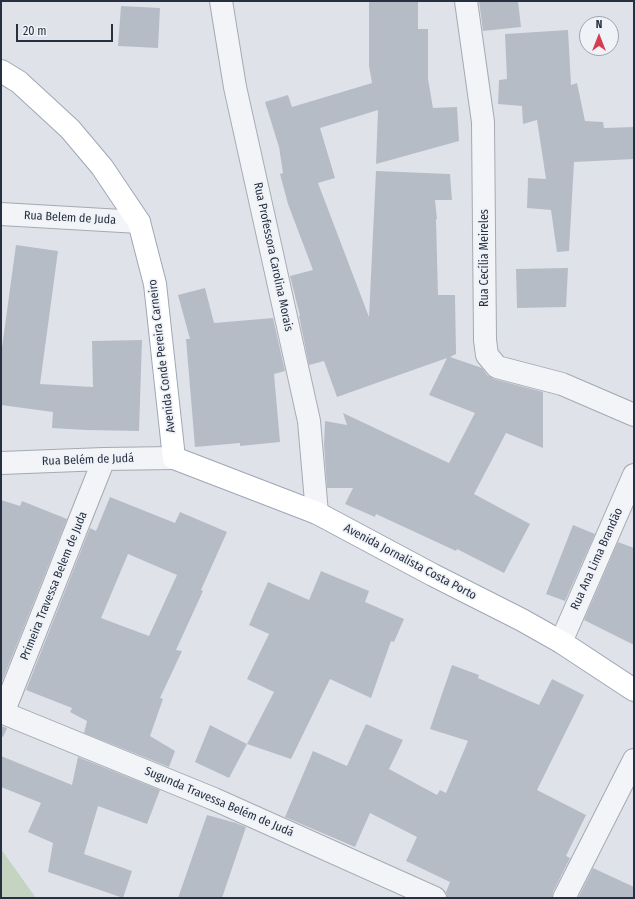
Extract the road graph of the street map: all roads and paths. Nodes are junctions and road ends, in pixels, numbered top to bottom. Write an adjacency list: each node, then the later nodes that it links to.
1 (221, 1): 11 (street, Rua Professora Carolina Morais)
2 (466, 1): 6 (street, Rua Cecília Meireles)
3 (1, 71): 5 (main road, Avenida Conde Pereira Carneiro)
4 (1, 214): 5 (street, Rua Belem de Juda)
5 (139, 222): 7 (main road, Avenida Conde Pereira Carneiro)
6 (634, 415)
7 (174, 458): 8 (street, Rua Belém de Judá); 11 (main road, Avenida Jornalista Costa Porto)
8 (104, 459): 9 (street, Rua Belém de Judá); 14 (street, Primeira Travessa Belem de Juda)
9 (1, 463)
10 (634, 475): 12 (street, Rua Ana Lima Brandão)
11 (317, 513): 12 (main road, Avenida Jornalista Costa Porto)
12 (561, 642): 13 (main road, Avenida Jornalista Costa Porto)
13 (634, 690)
14 (2, 713): 16 (street, Sugunda Travessa Belém de Judá)
15 (634, 760): 17 (street)
16 (435, 898)
17 (564, 898)

